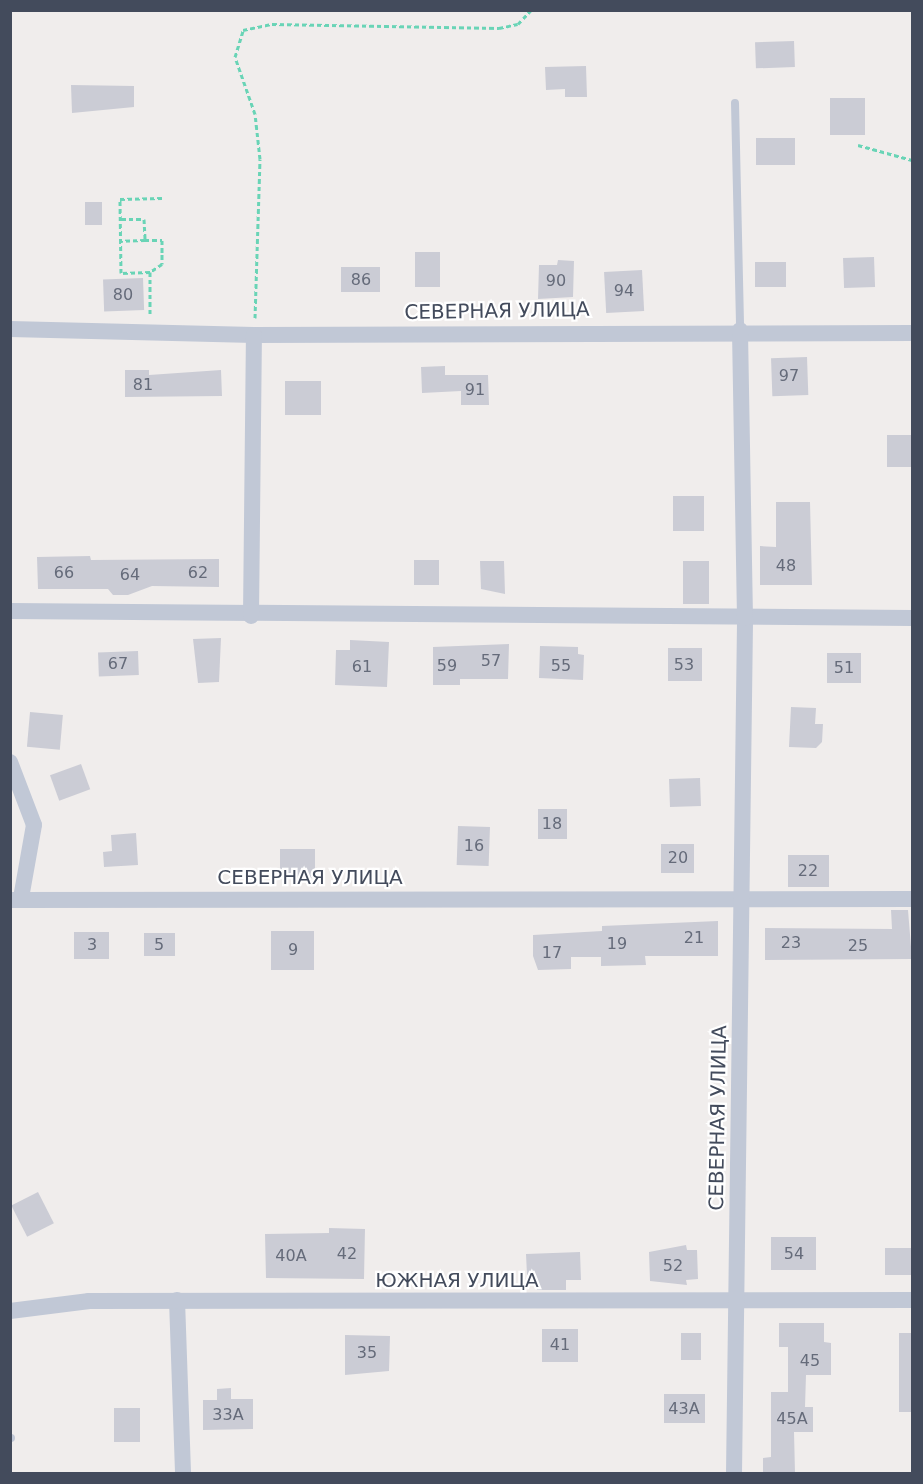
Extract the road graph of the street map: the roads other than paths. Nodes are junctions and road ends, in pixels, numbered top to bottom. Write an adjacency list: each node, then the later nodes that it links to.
1 (735, 102): 3 (lane)
2 (10, 329): 5 (street, СЕВЕРНАЯ УЛИЦА)
3 (740, 330): 4 (street, СЕВЕРНАЯ УЛИЦА); 5 (street, СЕВЕРНАЯ УЛИЦА); 8 (street, СЕВЕРНАЯ УЛИЦА)
4 (912, 333)
5 (254, 335): 7 (street)
6 (10, 611): 7 (street)
7 (251, 616): 8 (street)
8 (745, 618): 9 (street); 12 (street, СЕВЕРНАЯ УЛИЦА)
9 (912, 618)
10 (10, 762): 11 (street, СЕВЕРНАЯ УЛИЦА)
11 (16, 899): 12 (street, СЕВЕРНАЯ УЛИЦА)
12 (741, 899): 13 (street, СЕВЕРНАЯ УЛИЦА); 16 (street, СЕВЕРНАЯ УЛИЦА)
13 (912, 899)
14 (177, 1300): 16 (street, ЮЖНАЯ УЛИЦА); 17 (street, ЮЖНАЯ УЛИЦА); 18 (street)
15 (912, 1300): 16 (street, ЮЖНАЯ УЛИЦА)
16 (737, 1302): 19 (street)
17 (10, 1311)
18 (183, 1473)
19 (734, 1473)

